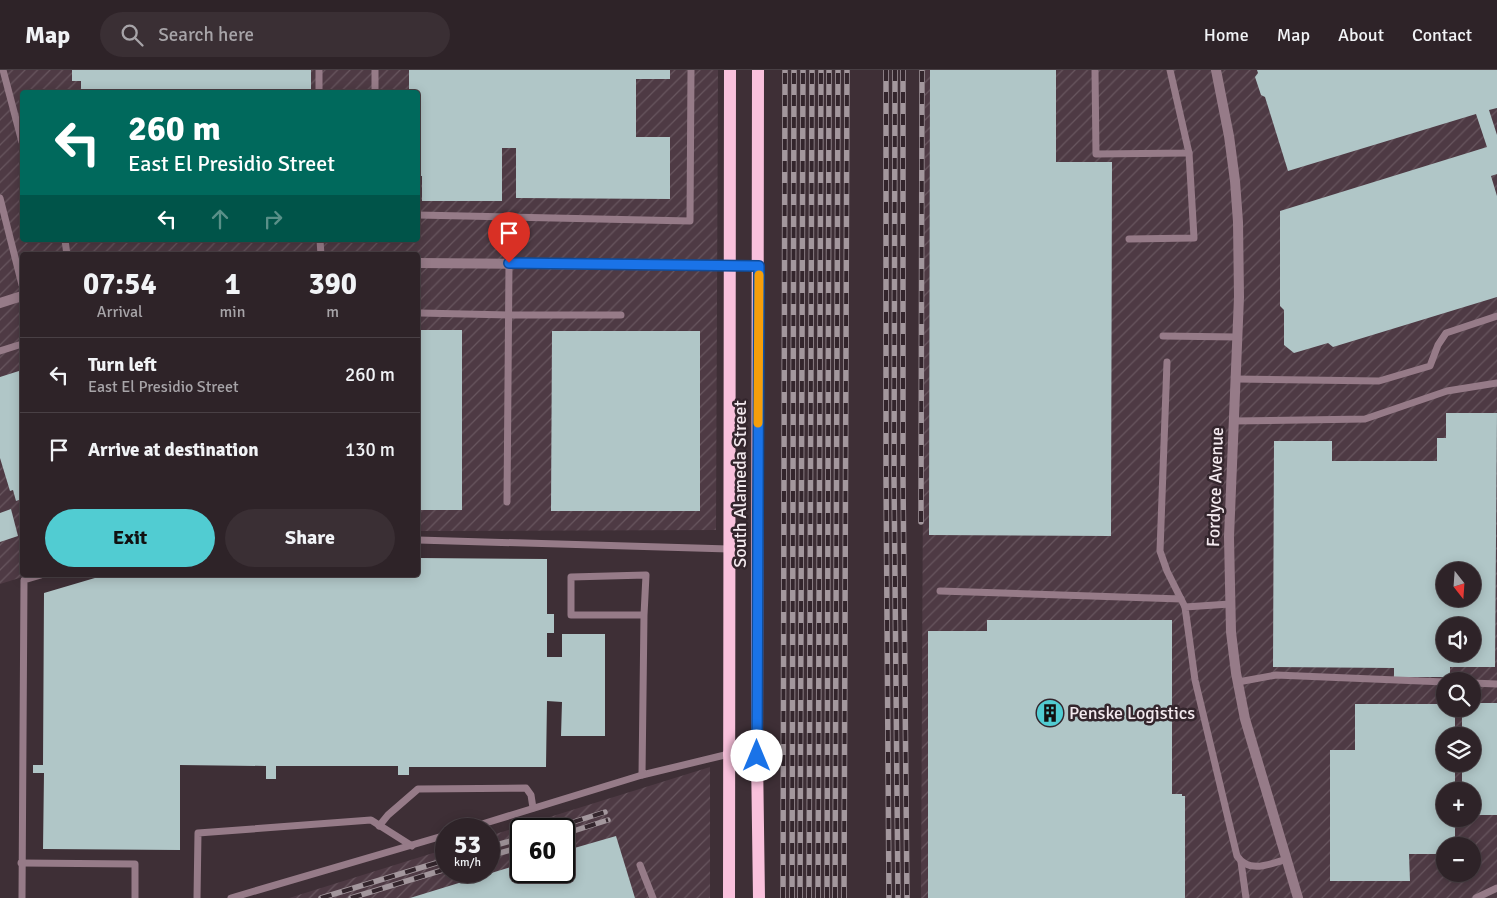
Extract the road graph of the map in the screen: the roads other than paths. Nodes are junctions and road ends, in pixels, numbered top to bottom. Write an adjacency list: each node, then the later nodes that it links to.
1 (3, 70): 12 (lane)
2 (320, 70): 10 (lane)
3 (374, 70): 11 (lane)
4 (691, 70): 15 (lane)
5 (730, 70): 19 (main road, South Alameda Street)
6 (758, 70): 20 (main road, South Alameda Street)
7 (1095, 70): 13 (lane)
8 (1170, 70): 13 (lane)
9 (1216, 70): 29 (street, Fordyce Avenue)
10 (320, 90)
11 (375, 90)
12 (20, 134)
13 (1189, 153): 16 (lane)
14 (0, 198): 21 (lane)
15 (420, 216)
16 (1129, 239)
17 (420, 263): 18 (street)
18 (509, 263): 19 (street); 25 (lane)
19 (730, 266): 20 (street); 38 (main road, South Alameda Street)
20 (759, 266): 50 (main road, South Alameda Street)
21 (20, 277)
22 (20, 297): 23 (street)
23 (0, 302)
24 (420, 312): 25 (lane)
25 (509, 315): 26 (lane); 36 (lane)
26 (621, 315)
27 (1497, 316): 33 (lane)
28 (1163, 336): 29 (lane)
29 (1237, 337): 33 (street, Fordyce Avenue)
30 (20, 345): 31 (lane)
31 (0, 351)
32 (1167, 362): 41 (lane)
33 (1236, 379): 35 (street, Fordyce Avenue)
34 (1497, 383): 35 (lane)
35 (1234, 421): 42 (street, Fordyce Avenue)
36 (507, 502)
37 (420, 540): 38 (lane)
38 (729, 550): 49 (main road, South Alameda Street)
39 (35, 577): 59 (lane)
40 (940, 591): 41 (lane)
41 (1181, 599): 43 (lane)
42 (1230, 604): 43 (lane); 45 (street, Fordyce Avenue)
43 (1185, 607): 58 (lane)
44 (644, 614): 44 (lane); 51 (lane)
45 (1238, 682): 46 (lane); 57 (street, Fordyce Avenue)
46 (1436, 682)
47 (1481, 683): 48 (lane)
48 (1497, 684)
49 (729, 754): 50 (main road); 51 (lane); 67 (main road, South Alameda Street)
50 (757, 756): 68 (main road, South Alameda Street)
51 (642, 775): 52 (lane)
52 (533, 808): 53 (lane); 54 (lane)
53 (500, 818)
54 (379, 826): 56 (lane); 64 (lane)
55 (435, 839): 56 (lane)
56 (412, 846): 65 (lane)
57 (1287, 859): 58 (lane); 70 (street, Fordyce Avenue)
58 (1241, 862): 69 (lane)
59 (22, 863): 62 (lane); 63 (lane)
60 (640, 865): 66 (lane)
61 (1497, 888): 71 (lane)
62 (22, 898)
63 (136, 898)
64 (197, 898)
65 (231, 898)
66 (653, 898)
67 (729, 898)
68 (758, 898)
69 (1246, 898)
70 (1298, 898)
71 (1476, 898)

